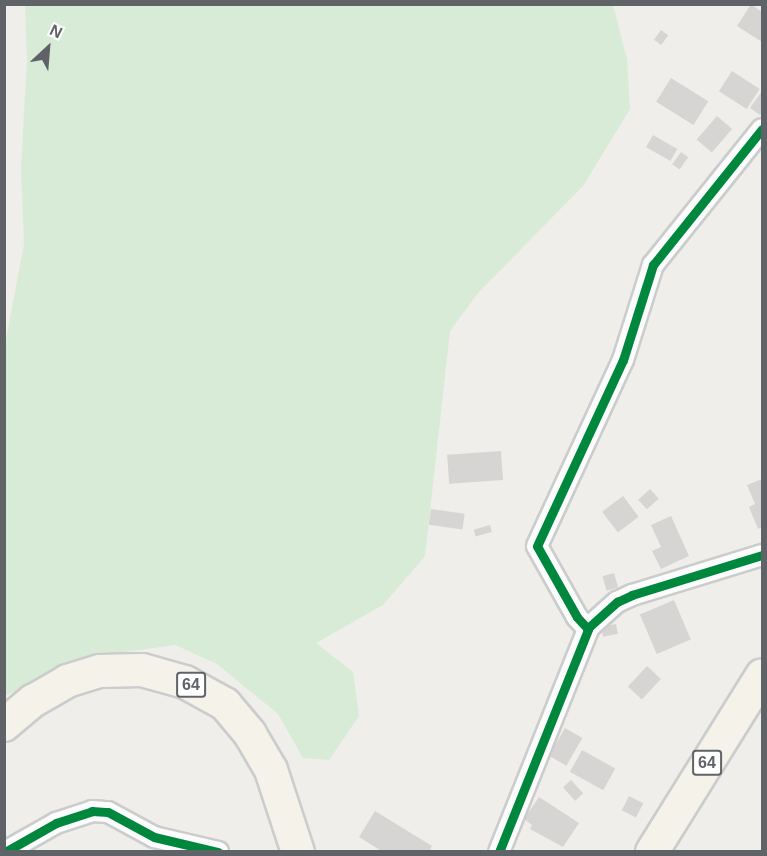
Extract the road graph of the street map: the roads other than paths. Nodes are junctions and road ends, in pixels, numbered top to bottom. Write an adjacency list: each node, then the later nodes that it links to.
1 (762, 129): 3 (street)
2 (762, 555): 3 (street)
3 (588, 629): 9 (street)
4 (762, 675): 10 (main road, 64)
5 (4, 726): 8 (main road, 64)
6 (5, 852): 7 (street)
7 (218, 852)
8 (298, 852)
9 (499, 852)
10 (652, 852)

